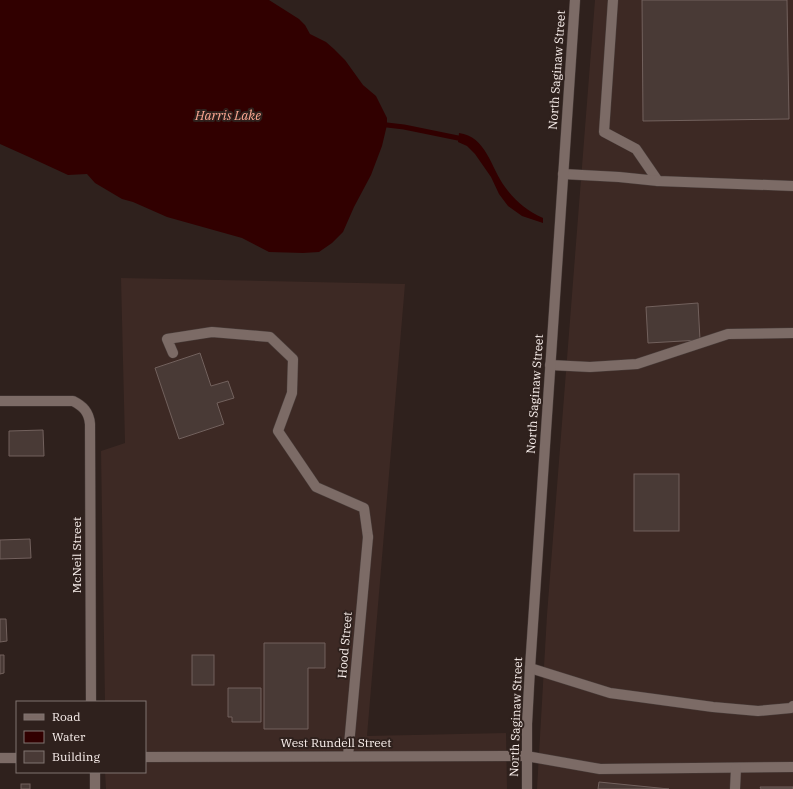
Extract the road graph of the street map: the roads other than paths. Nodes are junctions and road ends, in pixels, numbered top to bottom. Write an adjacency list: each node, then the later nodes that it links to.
1 (575, 0): 3 (street, North Saginaw Street)
2 (613, 0): 4 (street)
3 (563, 174): 4 (street); 8 (street, North Saginaw Street)
4 (658, 181): 5 (street)
5 (793, 186)
6 (793, 333): 8 (street)
7 (173, 353): 13 (street, Hood Street)
8 (550, 365): 10 (street, North Saginaw Street)
9 (0, 401): 11 (street, McNeil Street)
10 (530, 668): 12 (street); 14 (street, North Saginaw Street)
11 (91, 701)
12 (793, 706)
13 (348, 756): 14 (street, West Rundell Street); 15 (street, West Rundell Street)
14 (526, 756): 19 (street, West Rundell Street); 22 (street, North Saginaw Street)
15 (146, 757)
16 (0, 758): 17 (street)
17 (16, 758)
18 (793, 767): 19 (street, West Rundell Street)
19 (736, 768): 23 (street)
20 (95, 773): 21 (street)
21 (95, 789)
22 (527, 789)
23 (735, 789)

